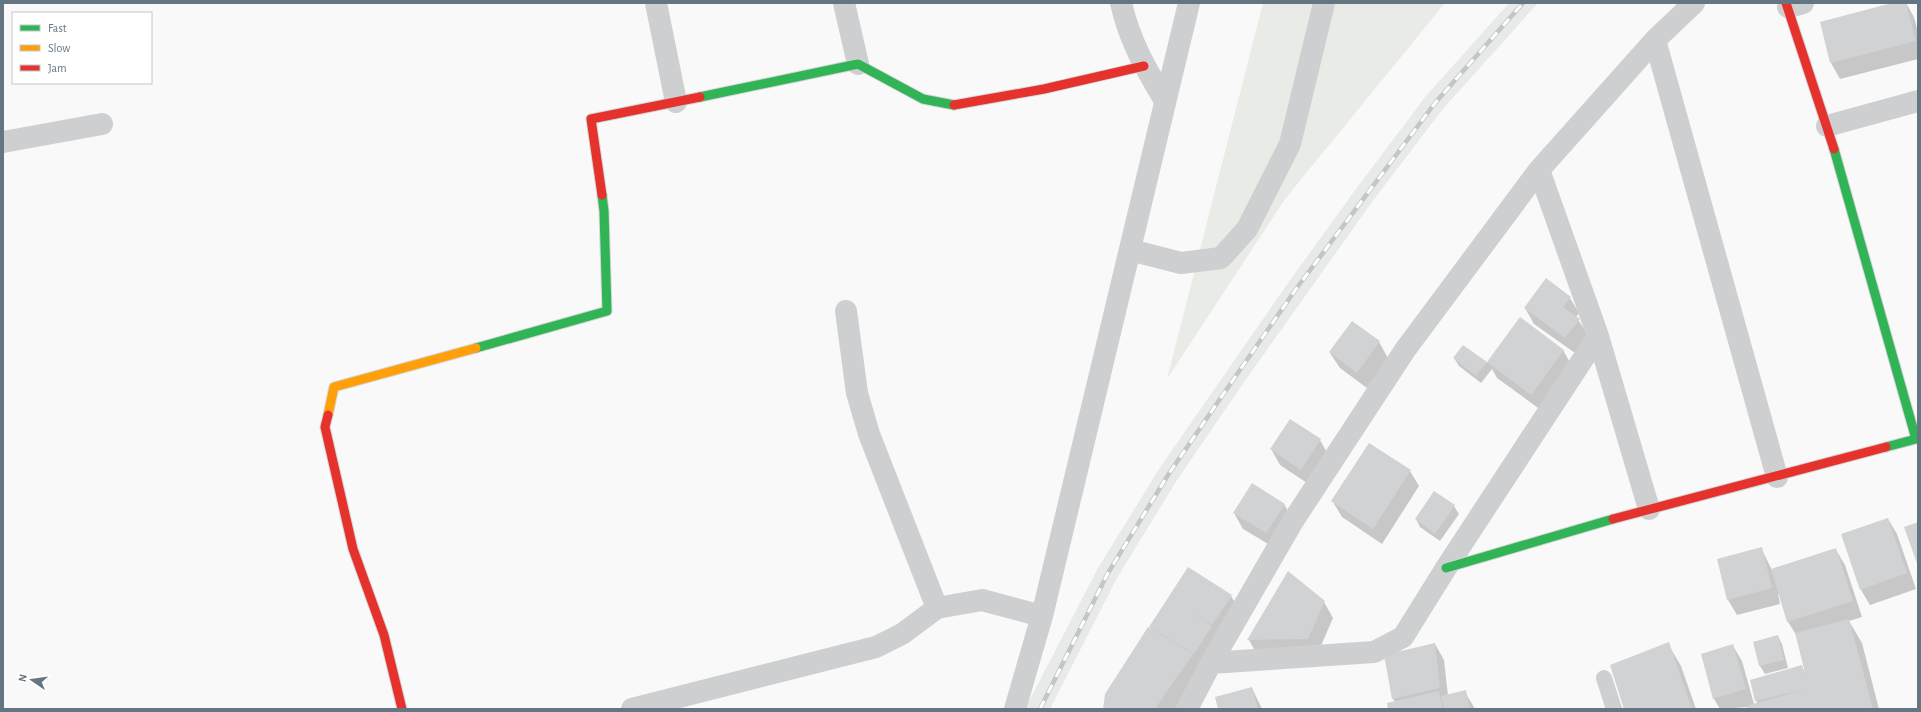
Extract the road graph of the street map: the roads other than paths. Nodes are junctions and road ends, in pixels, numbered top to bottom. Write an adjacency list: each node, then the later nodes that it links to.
1 (656, 3): 13 (street)
2 (844, 3): 9 (street)
3 (1121, 3): 10 (street)
4 (1189, 3): 11 (street)
5 (1324, 3): 18 (street)
6 (1694, 3): 8 (street)
7 (1793, 4): 15 (street)
8 (1655, 40): 17 (street); 21 (street)
9 (858, 64): 10 (street); 13 (street)
10 (1144, 66): 11 (street)
11 (1165, 101): 18 (street)
12 (1918, 101): 15 (street)
13 (676, 102): 28 (street)
14 (102, 124): 16 (street)
15 (1827, 126): 21 (street)
16 (3, 142)
17 (1539, 170): 20 (street); 26 (street)
18 (1130, 250): 25 (street)
19 (846, 311): 24 (street)
20 (1598, 336): 22 (street); 23 (street)
21 (1777, 477): 22 (street)
22 (1649, 509): 23 (street)
23 (1446, 568): 26 (street)
24 (937, 608): 25 (street); 29 (street)
25 (1042, 616): 30 (street)
26 (1211, 663): 31 (street)
27 (1604, 678): 32 (lane)
28 (402, 709)
29 (632, 709)
30 (1015, 709)
31 (1187, 709)
32 (1614, 709)

